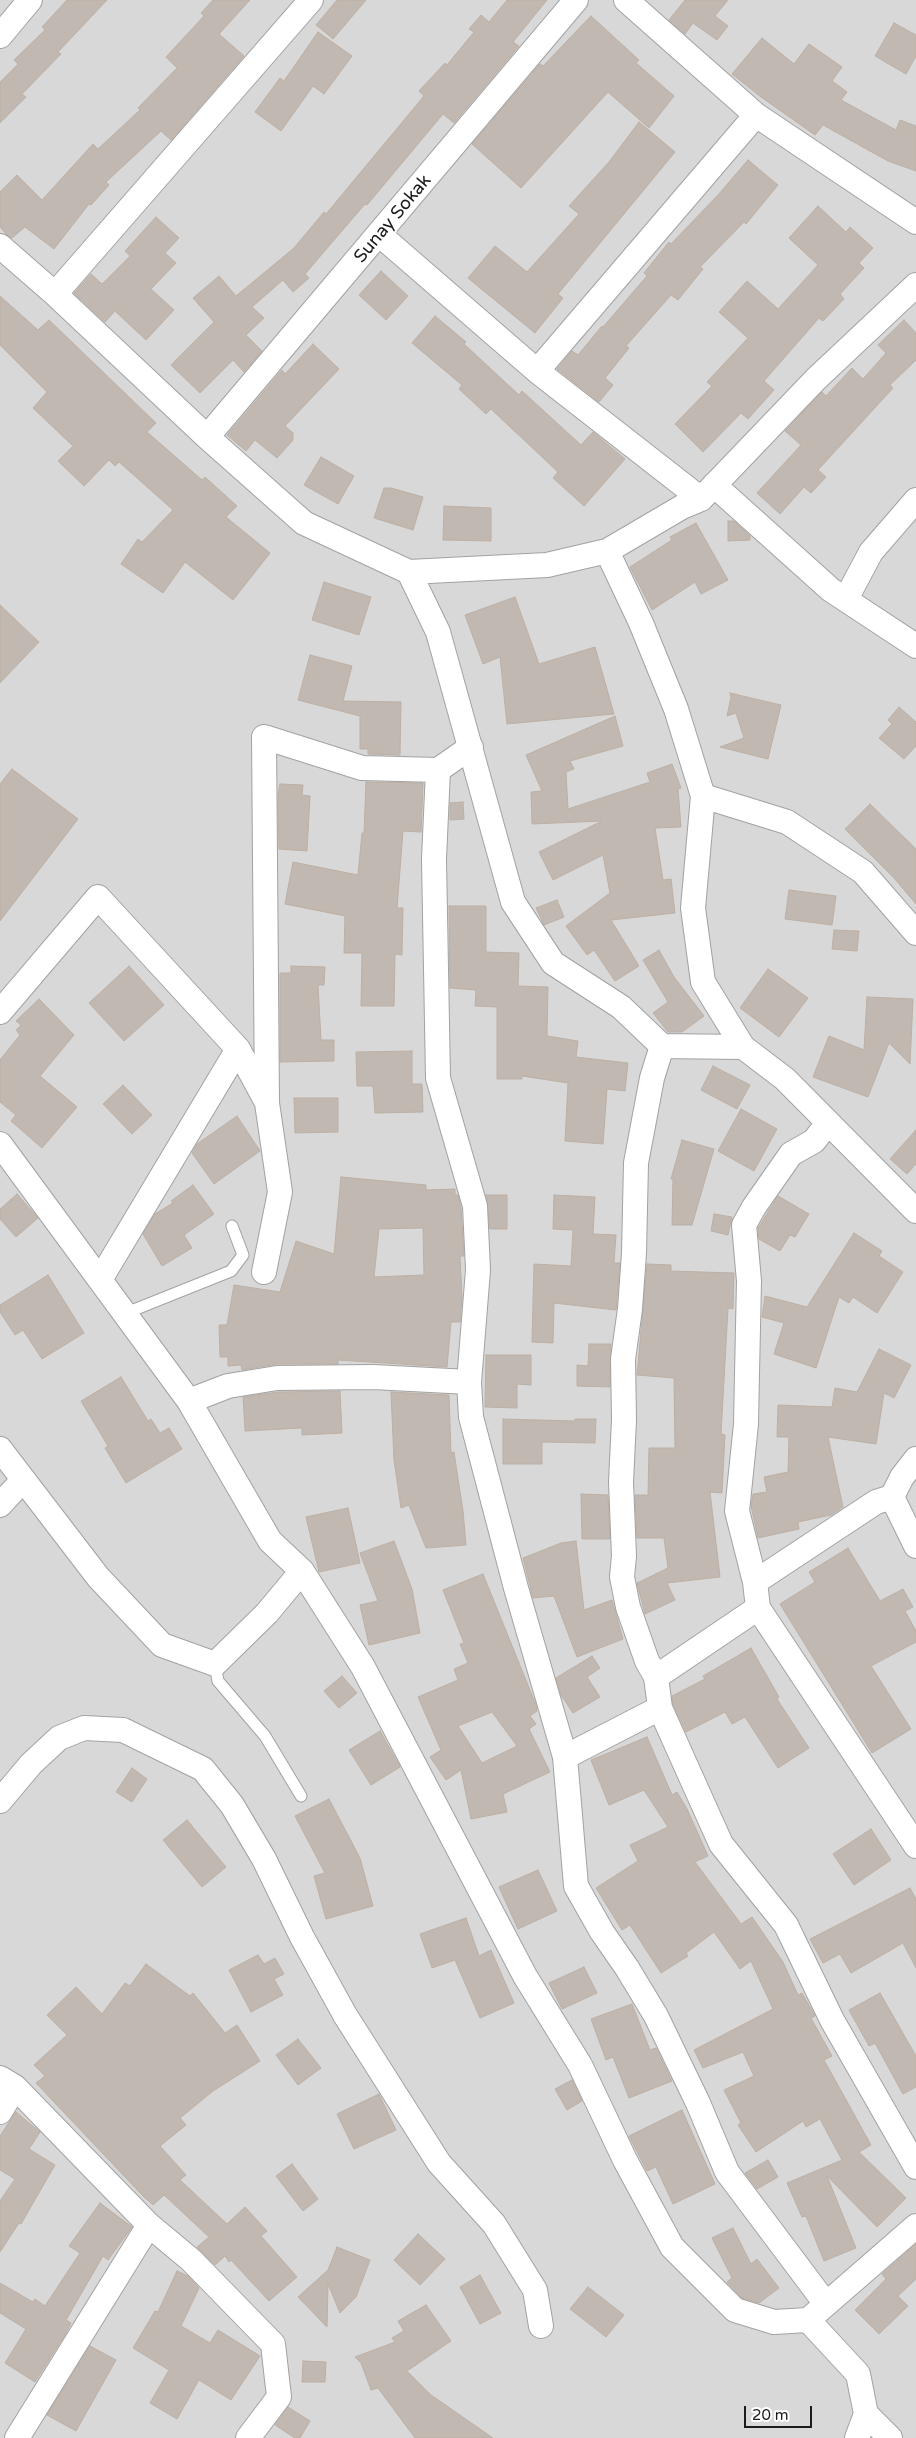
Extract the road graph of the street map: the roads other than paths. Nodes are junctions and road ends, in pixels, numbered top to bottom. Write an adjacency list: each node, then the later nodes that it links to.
1 (30, 0): 5 (street)
2 (311, 0): 11 (street)
3 (576, 0): 8 (street, Sunay Sokak)
4 (626, 0): 6 (street)
5 (0, 36)
6 (756, 115): 7 (street); 12 (street)
7 (916, 222)
8 (380, 235): 12 (street); 13 (street, Sunay Sokak)
9 (0, 246): 11 (street)
10 (916, 285): 14 (street)
11 (55, 294): 13 (street)
12 (537, 372): 14 (street)
13 (207, 437): 17 (street)
14 (708, 492): 16 (street); 18 (street)
15 (916, 500): 18 (street)
16 (607, 550): 17 (street); 22 (street)
17 (409, 572): 20 (street)
18 (846, 599): 19 (street)
19 (916, 646)
20 (471, 748): 21 (street); 25 (street)
21 (438, 770): 28 (street); 36 (street)
22 (703, 796): 23 (street); 26 (street)
23 (916, 933)
24 (0, 1012): 27 (street)
25 (662, 1046): 26 (street); 48 (street)
26 (743, 1047): 29 (street)
27 (238, 1049): 28 (street); 34 (street)
28 (267, 1103): 33 (street)
29 (827, 1124): 31 (street); 45 (street)
30 (0, 1144): 34 (street)
31 (916, 1211)
32 (232, 1226): 35 (lane)
33 (264, 1272)
34 (101, 1278): 35 (street)
35 (126, 1313): 37 (street)
36 (469, 1382): 37 (street); 50 (street)
37 (189, 1401): 44 (street)
38 (0, 1449): 40 (street)
39 (916, 1459): 41 (street)
40 (23, 1480): 42 (street); 47 (street)
41 (892, 1496): 43 (street); 45 (street)
42 (0, 1505)
43 (916, 1546)
44 (302, 1572): 47 (street); 60 (street)
45 (755, 1582): 46 (street)
46 (758, 1608): 48 (street); 53 (street)
47 (215, 1664): 51 (lane)
48 (656, 1677): 49 (street)
49 (660, 1708): 50 (street); 56 (street)
50 (565, 1756): 59 (street)
51 (301, 1796)
52 (0, 1801): 61 (street)
53 (916, 1846)
54 (7, 2082): 55 (street); 57 (street)
55 (0, 2112)
56 (916, 2167)
57 (149, 2225): 63 (street); 64 (street)
58 (916, 2226): 59 (street)
59 (826, 2304): 60 (street)
60 (808, 2320): 62 (street)
61 (541, 2326)
62 (866, 2414): 65 (street); 66 (street)
63 (17, 2438)
64 (248, 2438)
65 (857, 2438)
66 (890, 2438)

